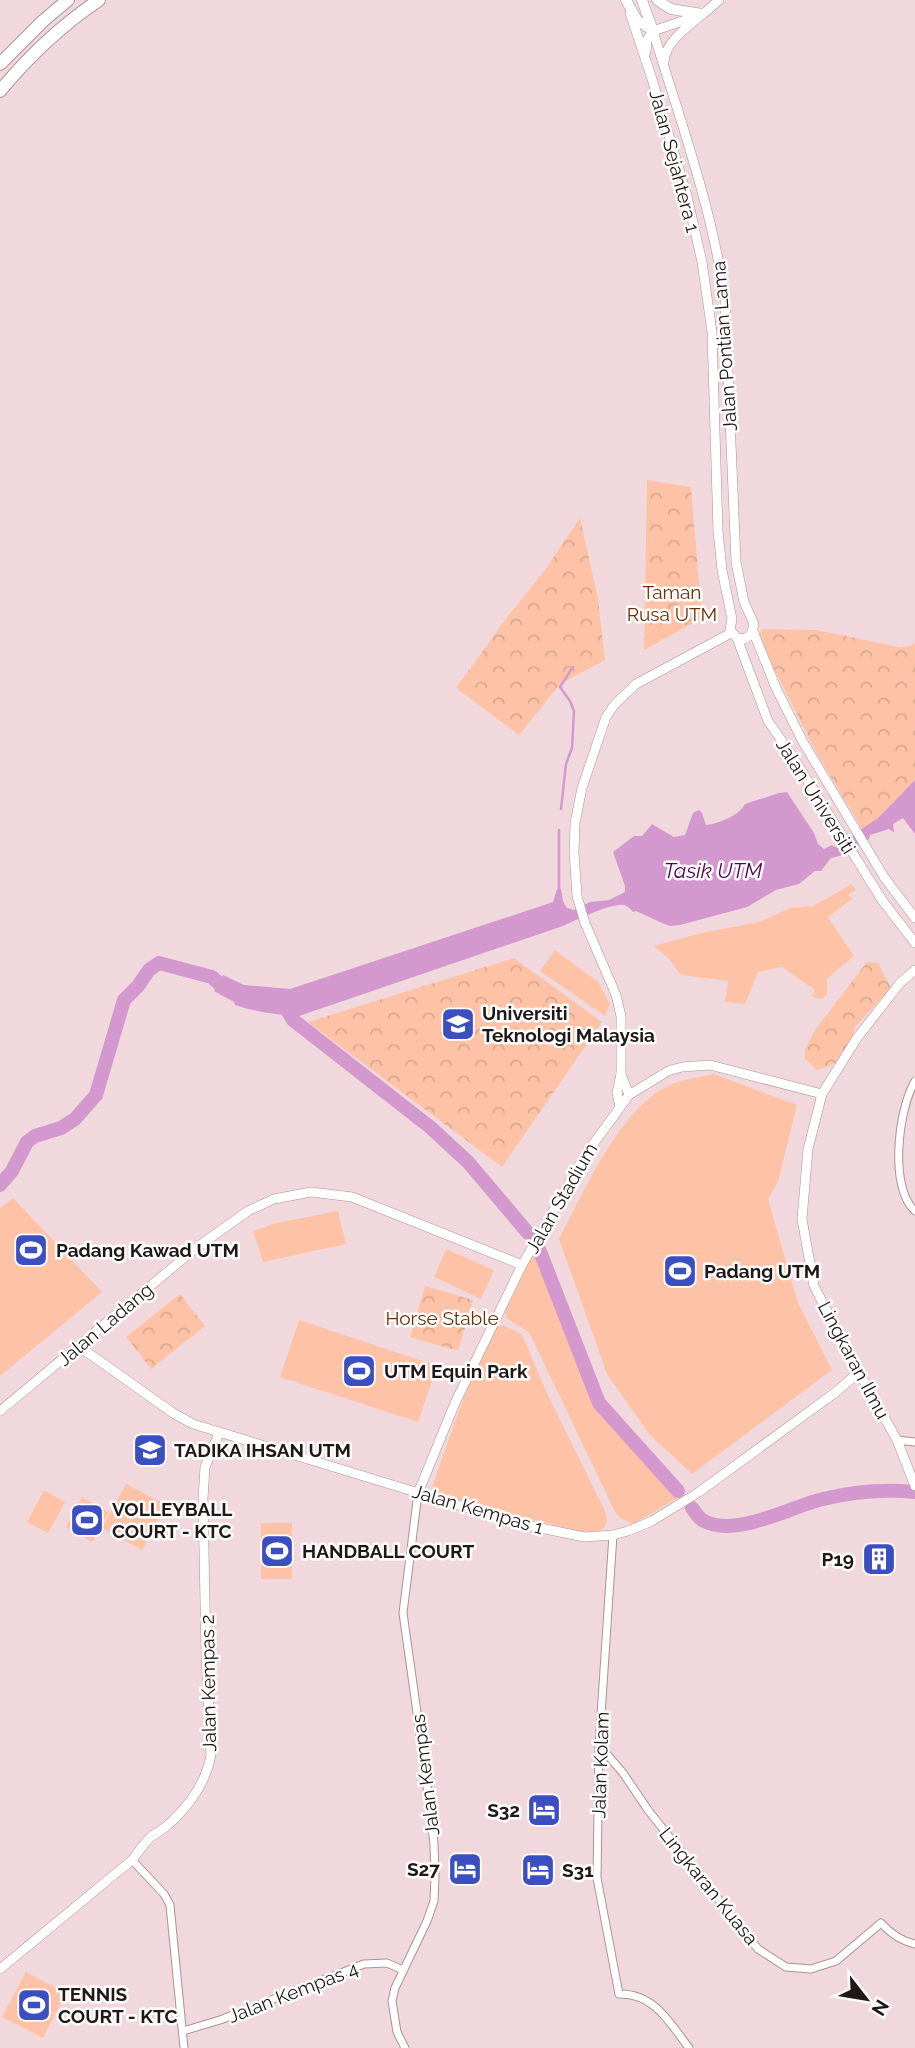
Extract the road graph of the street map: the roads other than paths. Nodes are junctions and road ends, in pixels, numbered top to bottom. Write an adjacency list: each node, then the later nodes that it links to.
1 (68, 0): 9 (highway)
2 (99, 0): 12 (highway)
3 (625, 0): 8 (main road); 11 (street, Jalan Sejahtera 1)
4 (642, 0): 8 (main road, Jalan Pontian Lama)
5 (657, 0): 7 (main road)
6 (719, 0): 7 (street)
7 (702, 14): 8 (street); 10 (street)
8 (653, 31): 10 (street, Jalan Pontian Lama); 11 (street)
9 (0, 64)
10 (664, 68): 14 (street, Jalan Pontian Lama)
11 (652, 79): 13 (street, Jalan Sejahtera 1)
12 (0, 91)
13 (712, 332): 14 (street); 15 (street, Jalan Sejahtera 1)
14 (726, 334): 16 (street, Jalan Pontian Lama)
15 (712, 380): 16 (street); 18 (street, Jalan Sejahtera 1)
16 (728, 380): 17 (street, Jalan Pontian Lama)
17 (750, 617): 18 (street); 19 (street)
18 (732, 619): 20 (street)
19 (754, 631): 20 (street); 21 (street, Jalan Universiti)
20 (734, 636): 22 (street, Jalan Universiti); 24 (street)
21 (915, 918)
22 (915, 943)
23 (915, 970): 26 (street, Lingkaran Ilmu)
24 (621, 1074): 27 (street); 28 (street)
25 (915, 1081): 29 (street)
26 (822, 1094): 27 (street, Jalan Stadium); 32 (street, Lingkaran Ilmu)
27 (629, 1095): 28 (street, Jalan Stadium)
28 (620, 1106): 30 (street, Jalan Stadium)
29 (915, 1211)
30 (522, 1265): 31 (street, Jalan Ladang); 38 (street, Jalan Stadium)
31 (79, 1347): 33 (street, Jalan Ladang); 34 (street, Jalan Kempas 1)
32 (859, 1372): 35 (street, Lingkaran Ilmu); 39 (street, Jalan Kempas 1)
33 (0, 1411)
34 (219, 1433): 38 (street, Jalan Kempas 1); 41 (street, Jalan Kempas 2)
35 (897, 1440): 36 (street); 37 (street, Lingkaran Ilmu)
36 (915, 1442)
37 (913, 1482)
38 (418, 1493): 39 (street, Jalan Kempas 1); 44 (street, Jalan Kempas)
39 (613, 1535): 40 (street, Jalan Kolam)
40 (599, 1745): 42 (street, Lingkaran Kuasa); 48 (street, Jalan Kolam)
41 (132, 1860): 43 (street, Jalan Kempas 2); 45 (street)
42 (915, 1944)
43 (0, 1969)
44 (403, 1970): 45 (street, Jalan Kempas 4); 47 (street, Jalan Kempas)
45 (183, 2031): 46 (street)
46 (184, 2048)
47 (405, 2048)
48 (689, 2048)

